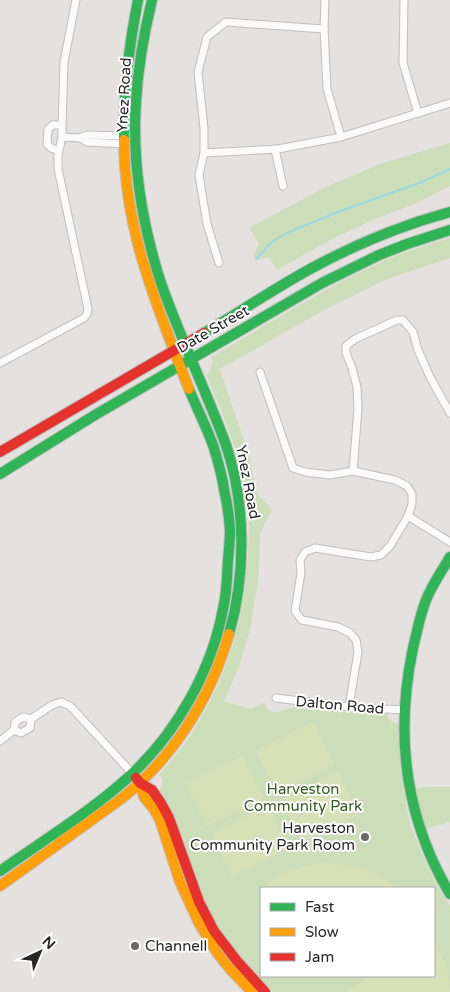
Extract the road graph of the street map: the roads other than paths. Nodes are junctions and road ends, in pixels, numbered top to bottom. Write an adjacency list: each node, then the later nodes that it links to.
1 (76, 0): 9 (street)
2 (138, 0): 12 (main road, Ynez Road)
3 (152, 0): 17 (main road, Ynez Road)
4 (325, 0): 6 (street)
5 (404, 0): 8 (street)
6 (324, 29): 11 (street); 15 (street)
7 (450, 103): 8 (street)
8 (418, 113): 11 (street)
9 (62, 125): 10 (street); 14 (street)
10 (62, 137): 12 (street); 14 (street)
11 (341, 137): 13 (street)
12 (124, 140): 17 (main road); 22 (main road, Ynez Road)
13 (275, 149): 15 (street); 16 (street)
14 (59, 151): 24 (street)
15 (204, 152): 20 (street)
16 (283, 186)
17 (142, 199): 21 (main road, Ynez Road)
18 (450, 212): 21 (main road, Date Street)
19 (450, 230): 23 (main road, Date Street)
20 (219, 264)
21 (185, 343): 22 (main road, Date Street); 23 (main road, Ynez Road)
22 (174, 349): 25 (main road, Ynez Road); 28 (main road, Date Street)
23 (192, 359): 25 (main road, Date Street); 41 (main road, Ynez Road)
24 (0, 363)
25 (180, 365): 30 (main road, Date Street); 40 (main road, Ynez Road)
26 (260, 372): 29 (street)
27 (450, 413): 29 (street)
28 (0, 452)
29 (353, 471): 31 (street)
30 (0, 474)
31 (408, 516): 32 (street); 35 (street)
32 (450, 542)
33 (450, 557): 36 (main road)
34 (276, 698): 35 (street, Dalton Road)
35 (349, 707): 36 (street, Dalton Road)
36 (404, 710): 44 (main road)
37 (31, 719): 38 (street); 38 (street); 40 (street)
38 (14, 730): 39 (street)
39 (0, 741)
40 (132, 773): 41 (main road); 42 (main road, Ynez Road)
41 (140, 783): 43 (main road, Ynez Road); 45 (main road); 46 (main road)
42 (0, 871)
43 (0, 886)
44 (450, 894)
45 (252, 992)
46 (265, 992)

